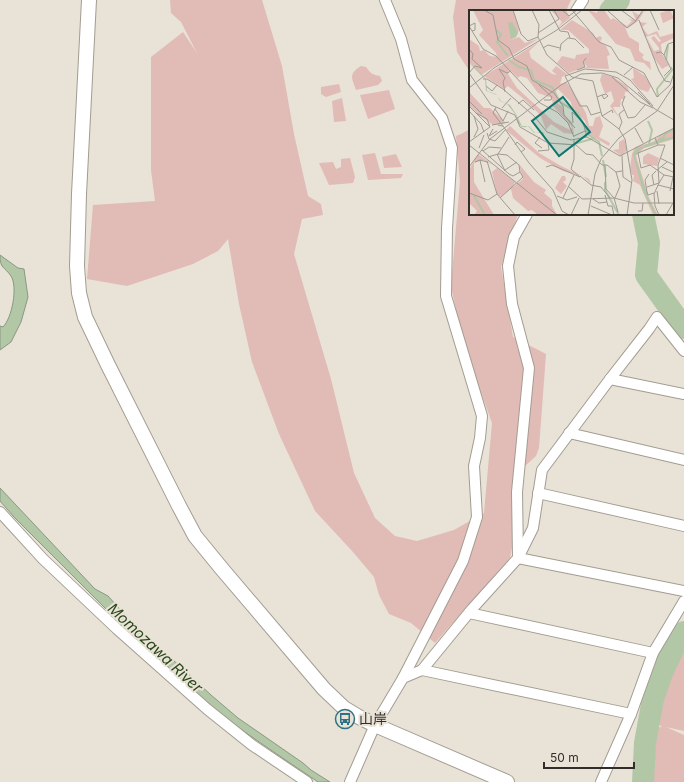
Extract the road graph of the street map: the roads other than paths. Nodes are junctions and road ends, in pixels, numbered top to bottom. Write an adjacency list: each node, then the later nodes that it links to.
1 (89, 0): 22 (street)
2 (385, 0): 20 (street)
3 (583, 0): 4 (street)
4 (577, 10)
5 (526, 215): 14 (street)
6 (684, 351): 7 (street)
7 (610, 379): 8 (street); 9 (street)
8 (684, 394)
9 (569, 434): 10 (street); 11 (street)
10 (684, 460)
11 (538, 493): 13 (street); 14 (street)
12 (0, 512): 24 (street)
13 (684, 526)
14 (518, 558): 15 (street); 17 (street)
15 (684, 591)
16 (684, 601): 18 (street)
17 (469, 613): 18 (street); 19 (street)
18 (653, 653): 21 (street)
19 (422, 670): 20 (street); 21 (street)
20 (403, 678): 22 (street)
21 (631, 714): 26 (street)
22 (375, 725): 23 (street); 25 (street)
23 (352, 779)
24 (307, 782)
25 (507, 782)
26 (601, 782)

